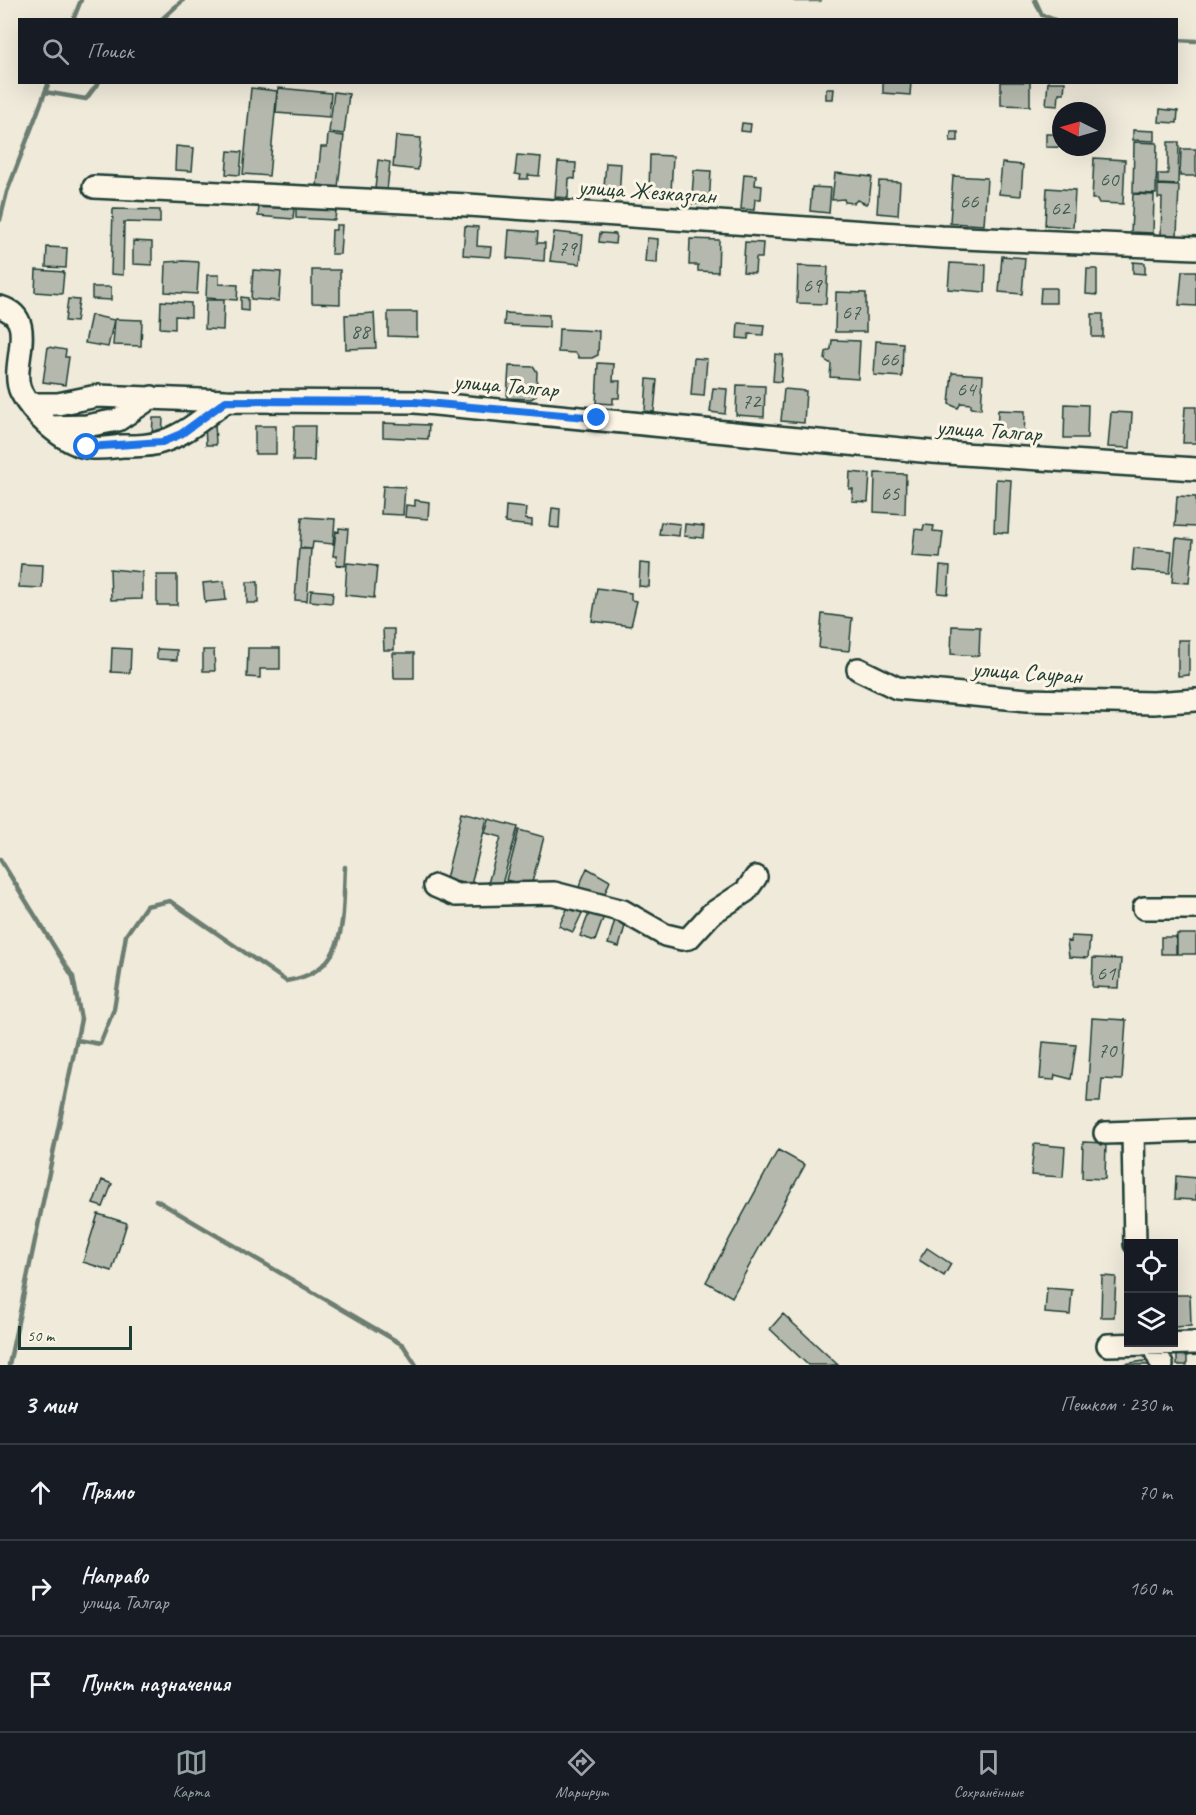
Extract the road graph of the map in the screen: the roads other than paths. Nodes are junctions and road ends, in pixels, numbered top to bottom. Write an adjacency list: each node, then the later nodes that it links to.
1 (94, 187): 2 (street, улица Жезказган)
2 (1196, 248)
3 (0, 307): 6 (street)
4 (152, 397): 5 (street, улица Талгар); 6 (street, улица Талгар); 7 (street)
5 (226, 401): 7 (street); 8 (street, улица Талгар)
6 (29, 404): 7 (street)
7 (51, 427)
8 (1196, 469)
9 (858, 669): 10 (street, улица Сауран)
10 (1196, 700)
11 (756, 878): 12 (street)
12 (435, 886)
13 (1144, 908): 14 (street)
14 (1196, 908)
15 (1196, 1130): 17 (street)
16 (1105, 1132): 17 (street)
17 (1133, 1132): 18 (street)
18 (1135, 1239)
19 (1178, 1343): 20 (street)
20 (1196, 1343)
21 (1124, 1344): 22 (street)
22 (1108, 1345)
23 (1154, 1347): 24 (street)
24 (1162, 1365)

